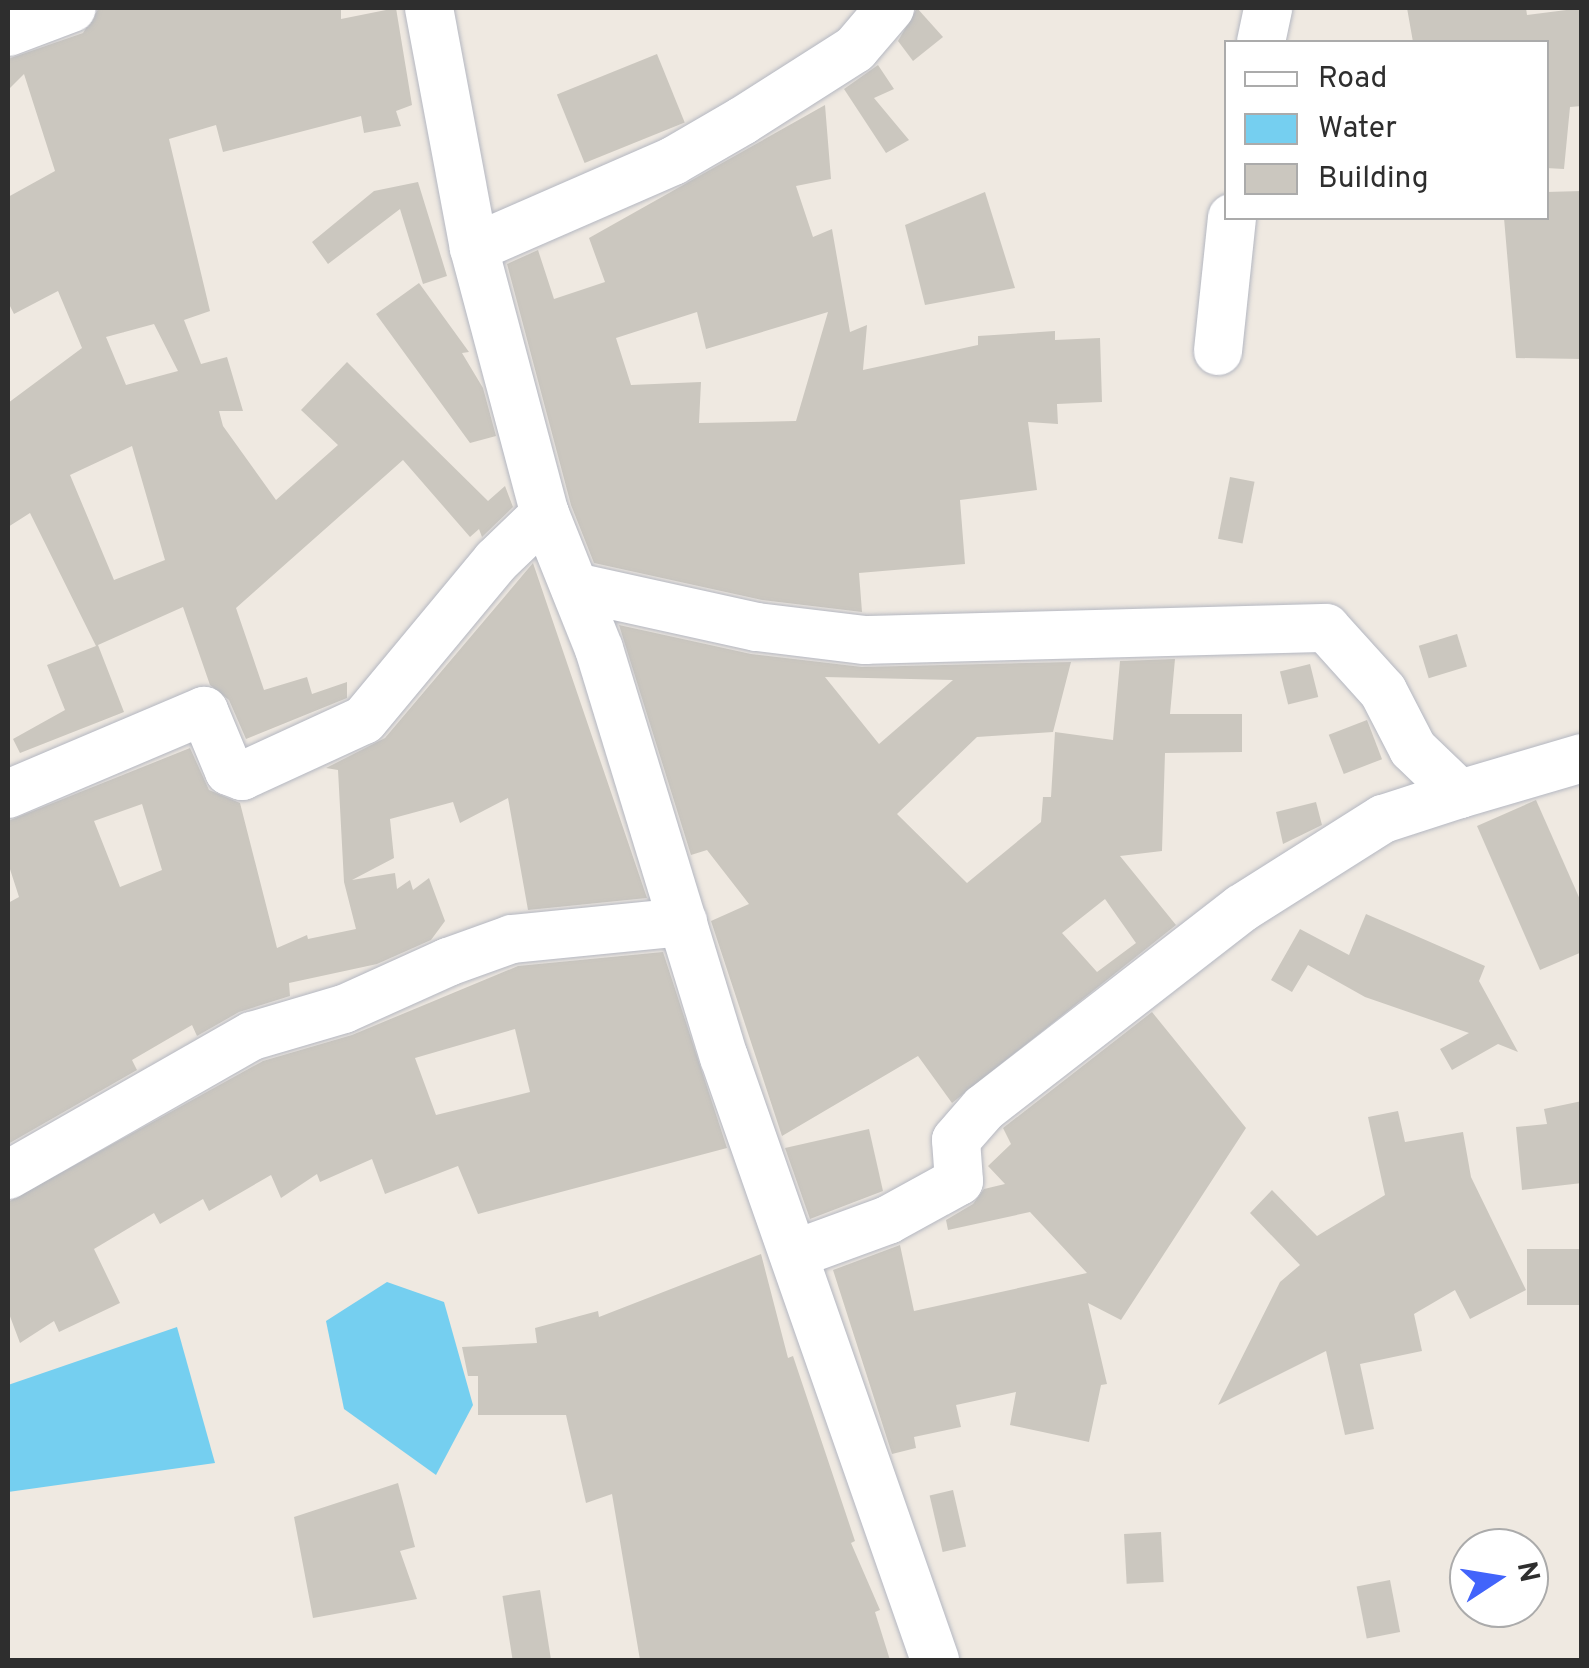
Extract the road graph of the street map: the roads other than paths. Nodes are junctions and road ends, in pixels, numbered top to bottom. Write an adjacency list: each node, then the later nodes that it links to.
1 (72, 8): 5 (street)
2 (429, 8): 8 (street)
3 (890, 8): 8 (street)
4 (1268, 8): 6 (street)
5 (8, 32)
6 (1261, 40)
7 (1232, 220): 9 (street)
8 (474, 248): 10 (street)
9 (1218, 350)
10 (545, 514): 11 (street); 13 (street)
11 (574, 588): 14 (street); 15 (street)
12 (1582, 758): 14 (street)
13 (8, 794)
14 (1460, 794): 17 (street)
15 (682, 922): 16 (street); 17 (street)
16 (8, 1175)
17 (795, 1254): 18 (street)
18 (934, 1660)

